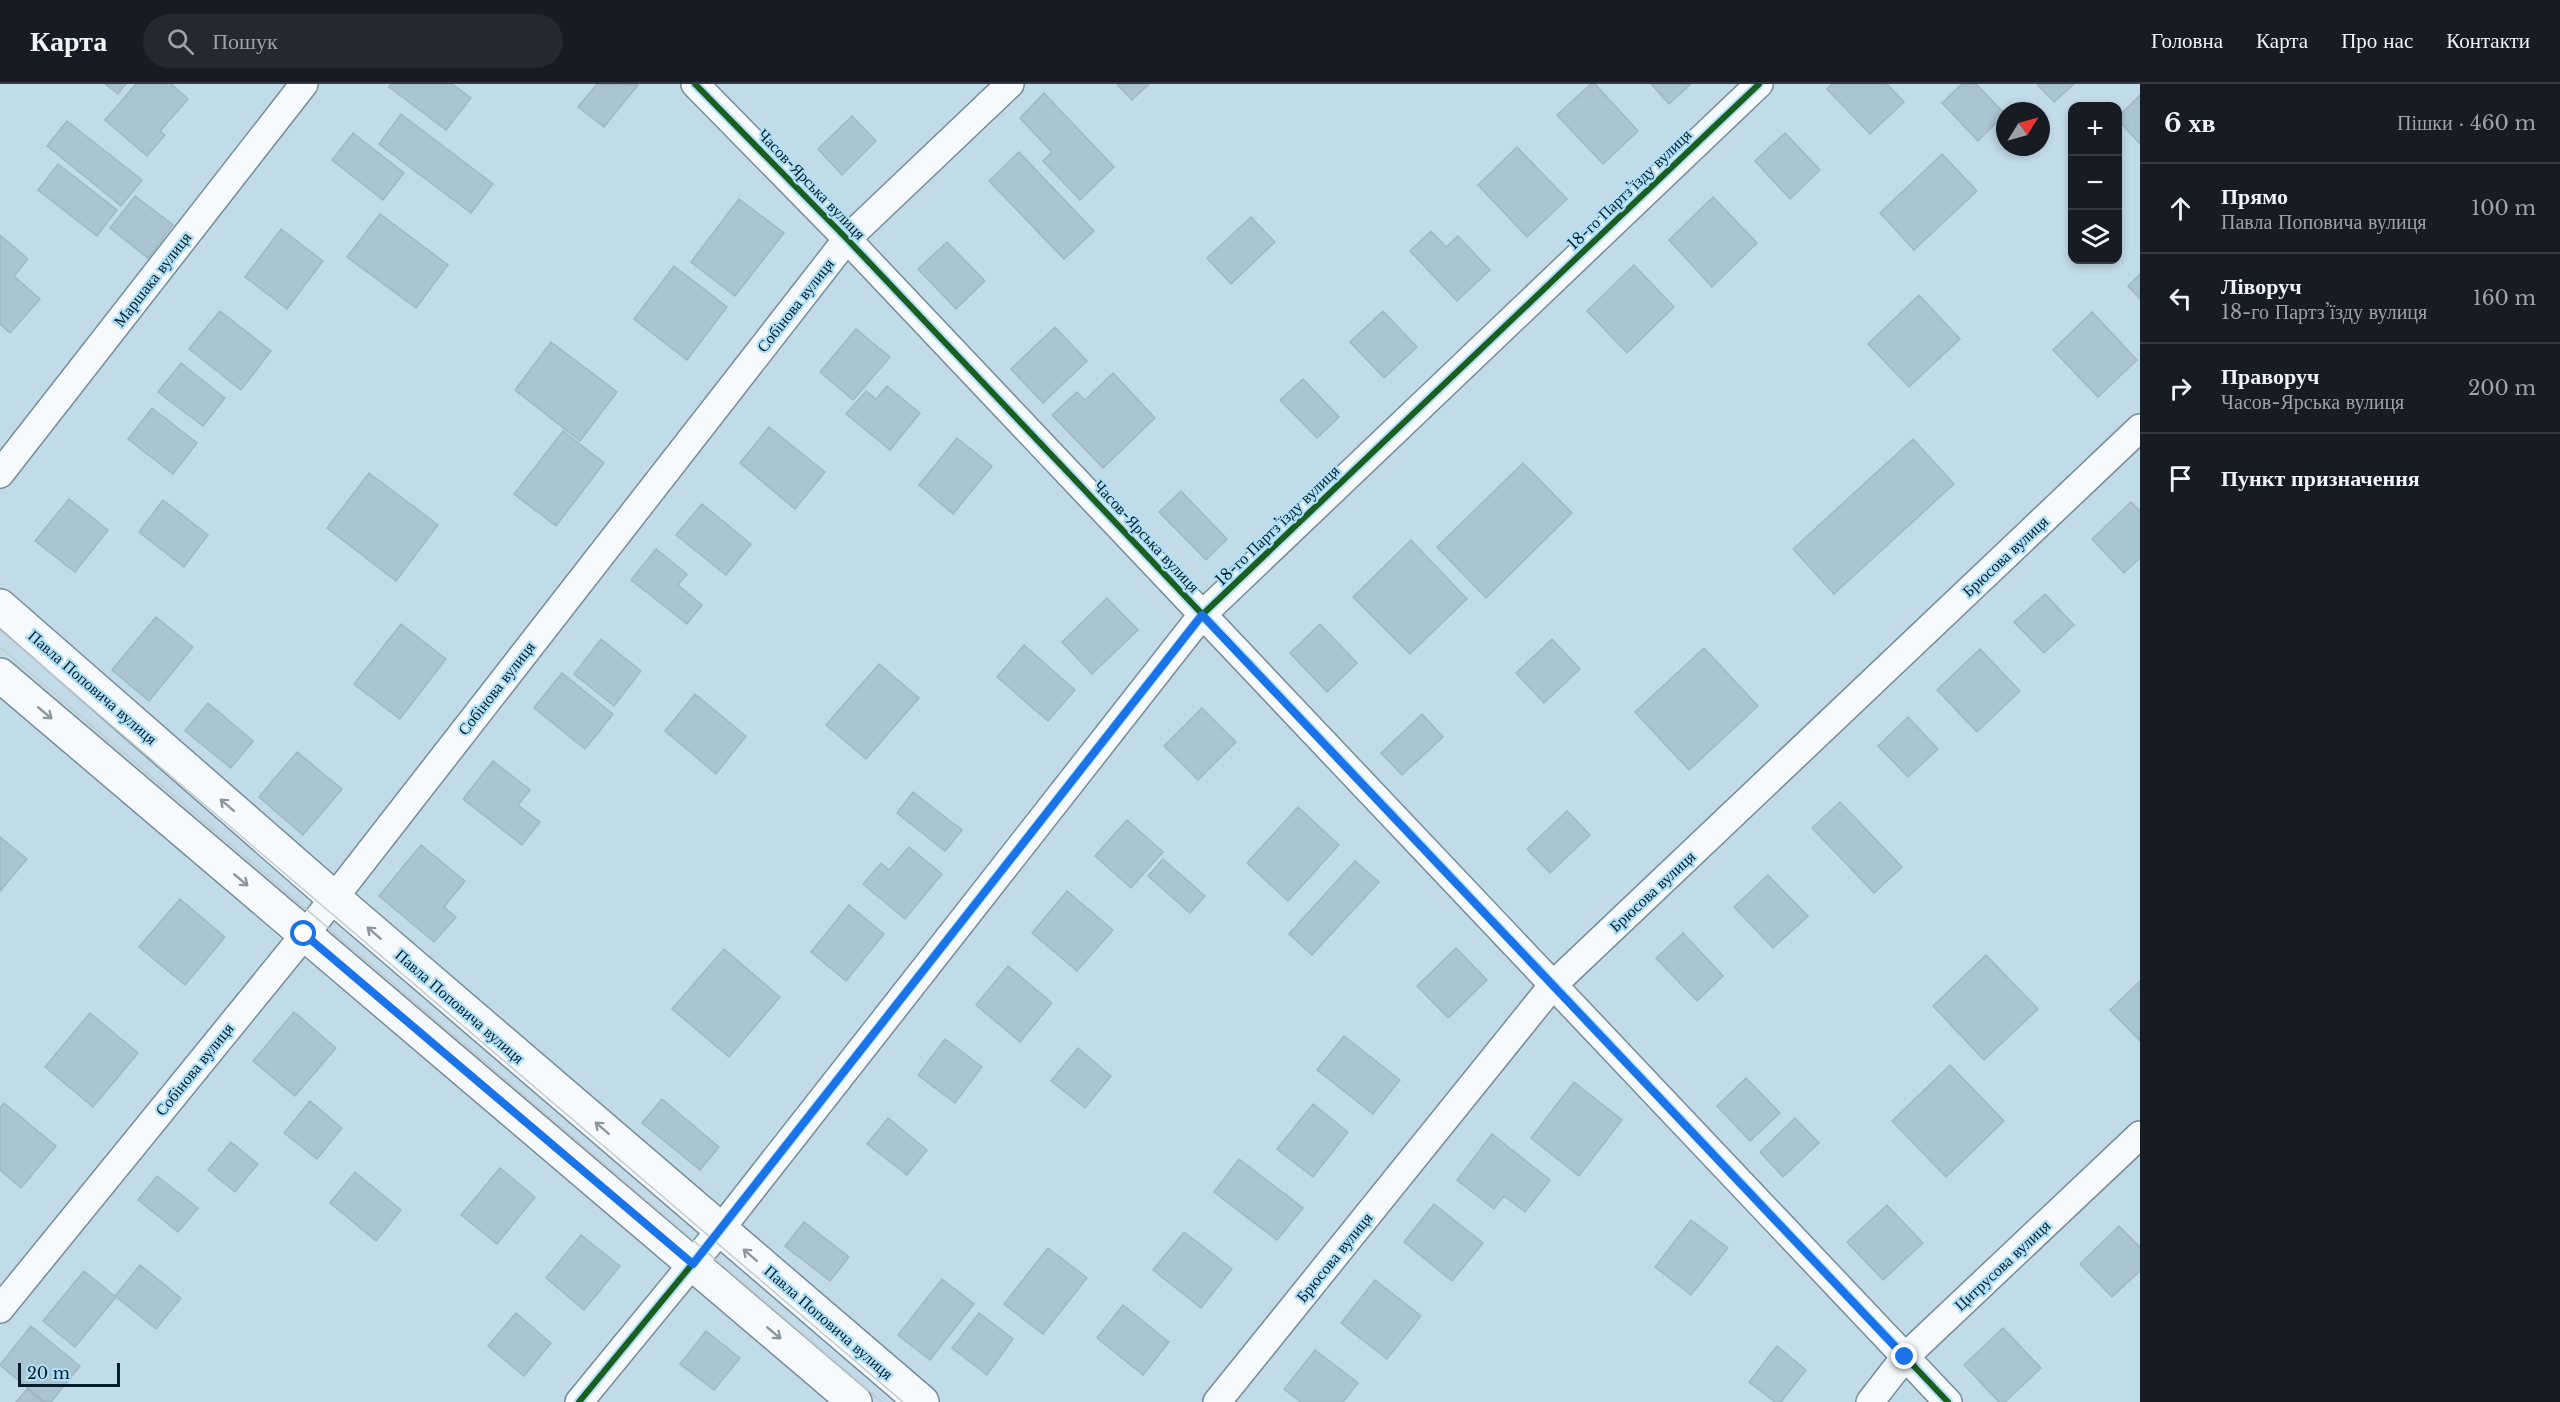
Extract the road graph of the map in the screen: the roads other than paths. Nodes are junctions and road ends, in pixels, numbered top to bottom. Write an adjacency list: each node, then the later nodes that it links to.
1 (304, 84): 7 (street, Маршака вулиця)
2 (695, 84): 5 (street, Часов-Ярська вулиця)
3 (1010, 84): 5 (street, Собінова вулиця)
4 (1759, 84): 9 (street, 18-го Партз’їзду вулиця)
5 (847, 239): 9 (street, Часов-Ярська вулиця); 11 (street, Собінова вулиця)
6 (2140, 428): 13 (street, Брюсова вулиця)
7 (0, 474)
8 (0, 606): 11 (main road, Павла Поповича вулиця, one-way to 8)
9 (1202, 615): 13 (street, Часов-Ярська вулиця); 15 (street, 18-го Партз’їзду вулиця)
10 (0, 675): 12 (main road, one-way to 12)
11 (333, 897): 12 (street, Собінова вулиця); 15 (main road, Павла Поповича вулиця, one-way to 11)
12 (304, 934): 16 (main road); 17 (street, Собінова вулиця)
13 (1553, 985): 18 (street, Часов-Ярська вулиця); 22 (street, Брюсова вулиця)
14 (2140, 1135): 18 (street, Цитрусова вулиця)
15 (720, 1229): 16 (street, 18-го Партз’їзду вулиця); 21 (main road, Павла Поповича вулиця, one-way to 15)
16 (693, 1264): 19 (street, 18-го Партз’їзду вулиця); 20 (main road, one-way to 20)
17 (0, 1309)
18 (1905, 1357): 23 (street, Цитрусова вулиця); 24 (street, Часов-Ярська вулиця)
19 (579, 1402)
20 (855, 1402)
21 (922, 1402)
22 (1217, 1402)
23 (1870, 1402)
24 (1948, 1402)

